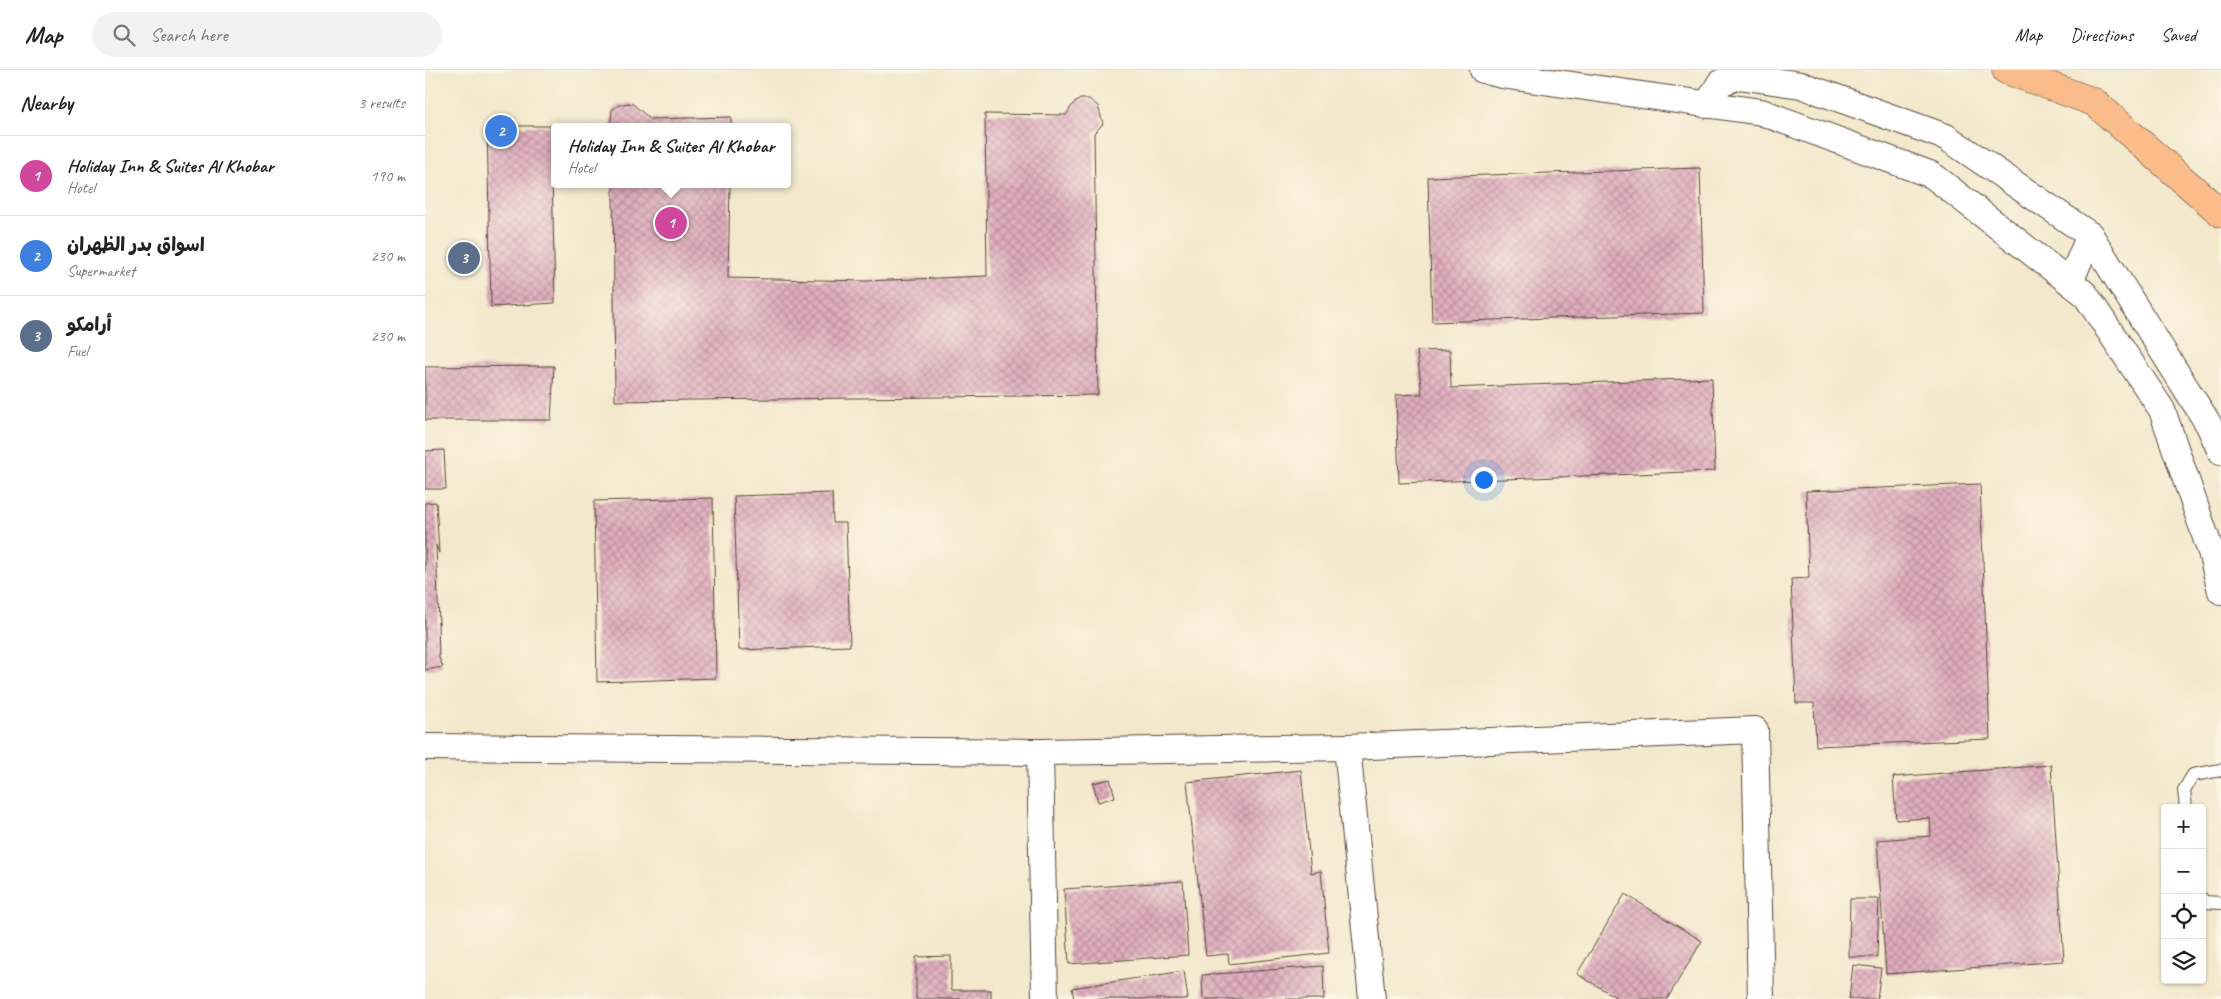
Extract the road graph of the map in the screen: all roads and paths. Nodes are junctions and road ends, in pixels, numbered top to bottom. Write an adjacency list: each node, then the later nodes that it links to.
1 (1483, 70): 3 (street)
2 (2006, 70): 4 (highway)
3 (1707, 105): 5 (street); 6 (street)
4 (2221, 213)
5 (2090, 235): 6 (street); 7 (street)
6 (2069, 282): 8 (street)
7 (2221, 452)
8 (2221, 591)
9 (425, 747): 11 (street)
10 (1347, 747): 11 (street); 17 (street); 18 (street)
11 (1040, 752): 16 (street)
12 (2221, 770): 13 (lane)
13 (2186, 804)
14 (2206, 902): 15 (lane)
15 (2221, 903)
16 (1045, 999)
17 (1372, 999)
18 (1761, 999)

